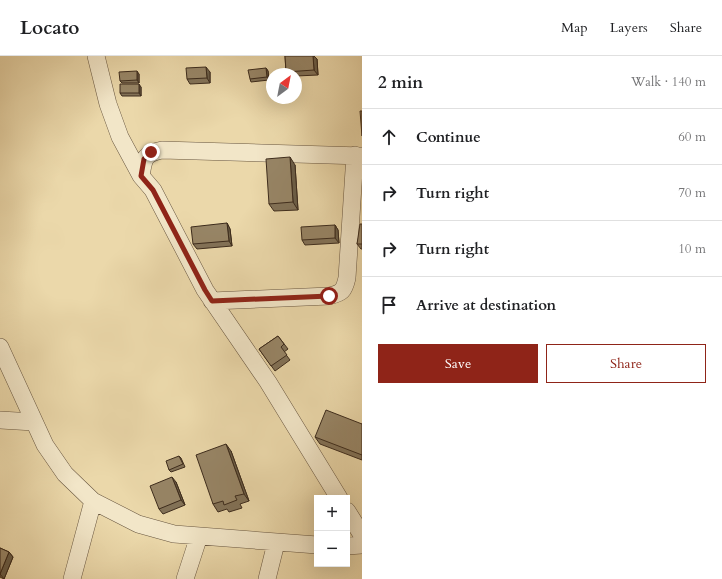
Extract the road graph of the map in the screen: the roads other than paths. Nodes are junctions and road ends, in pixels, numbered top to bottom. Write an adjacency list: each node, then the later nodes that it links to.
1 (96, 56): 3 (street)
2 (358, 155): 3 (street); 4 (street)
3 (141, 176): 4 (street)
4 (212, 301): 8 (street)
5 (0, 347): 7 (street)
6 (0, 420): 7 (street)
7 (34, 422): 9 (street)
8 (337, 495)
9 (93, 501): 12 (street); 17 (street)
10 (350, 516): 11 (street)
11 (362, 535)
12 (199, 536): 13 (street); 18 (street)
13 (276, 543): 14 (street); 19 (street)
14 (314, 545)
15 (362, 545): 16 (street)
16 (350, 546)
17 (72, 579)
18 (185, 579)
19 (267, 579)

